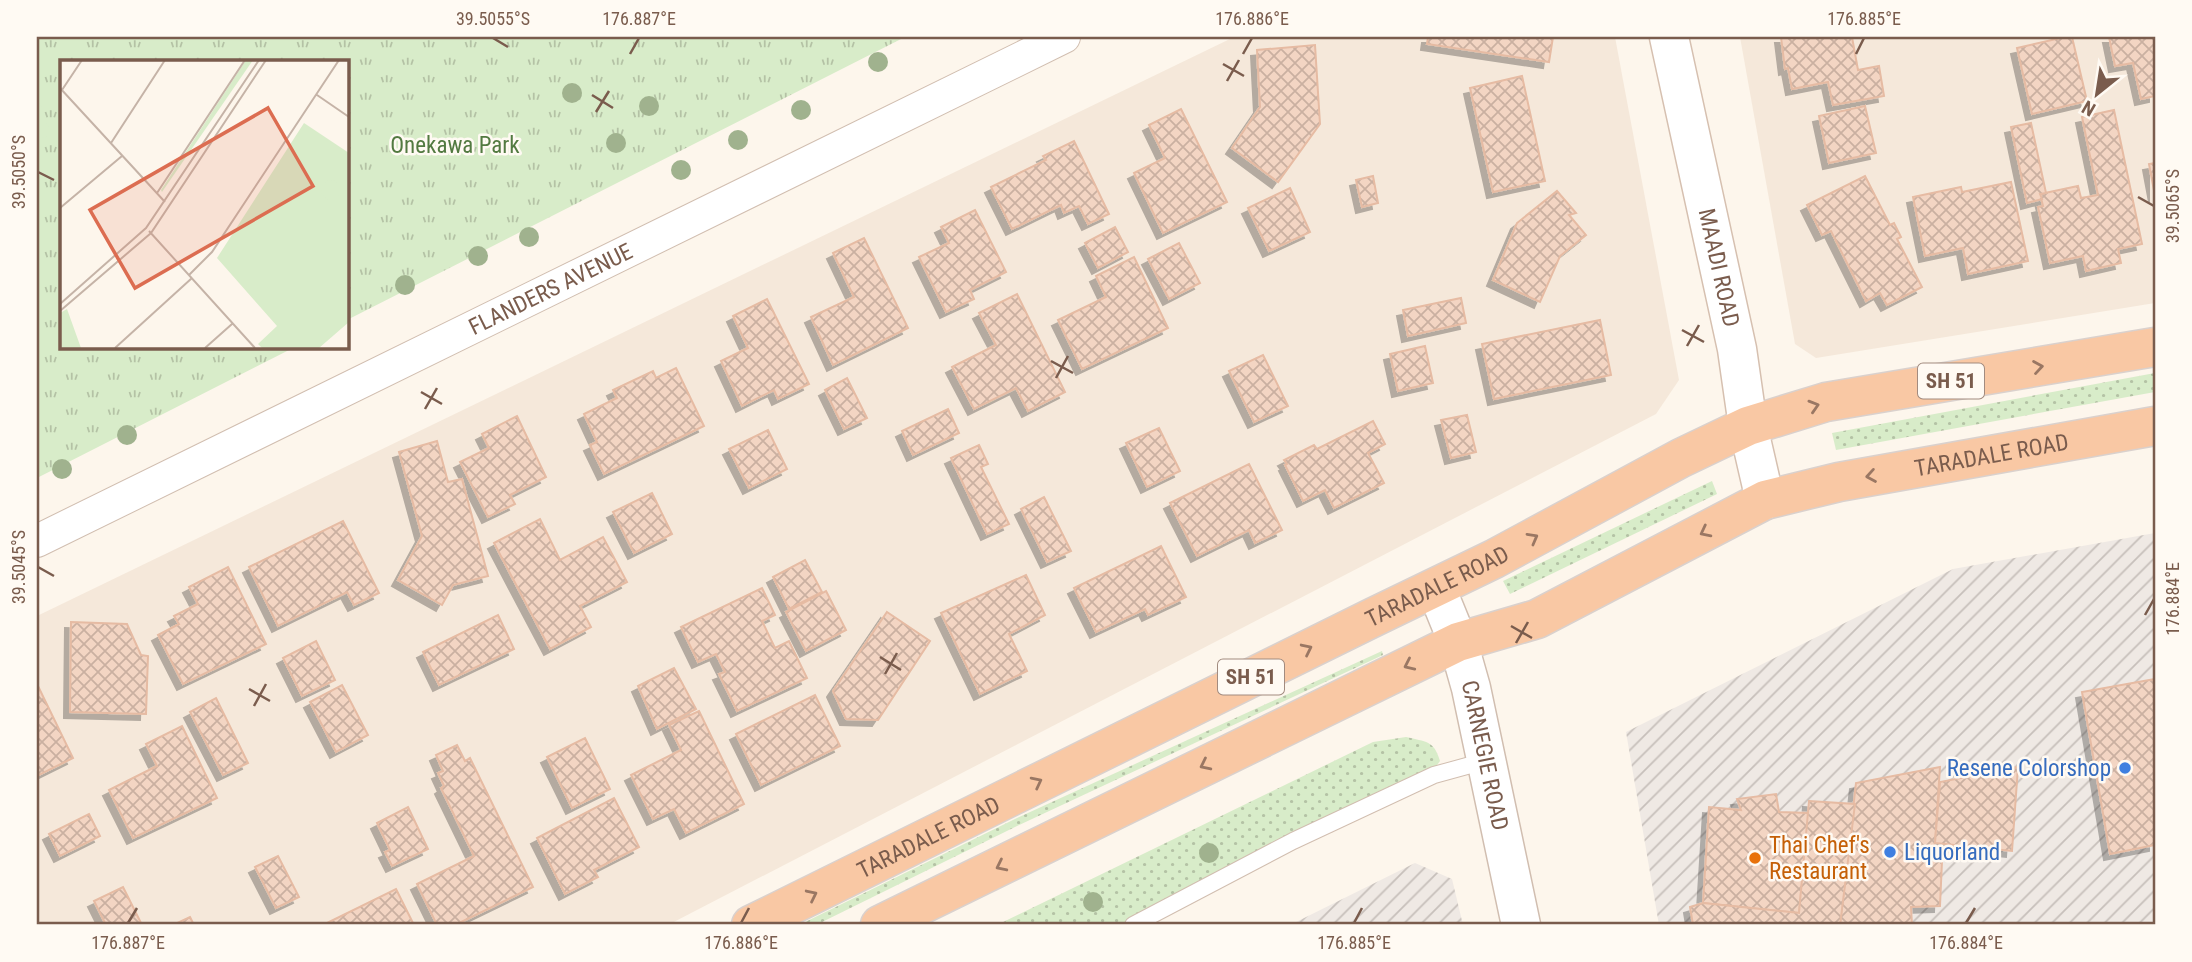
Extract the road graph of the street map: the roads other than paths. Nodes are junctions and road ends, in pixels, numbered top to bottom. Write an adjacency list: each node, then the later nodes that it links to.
1 (1063, 37): 7 (street, FLANDERS AVENUE)
2 (1670, 37): 4 (main road, MAADI ROAD)
3 (2155, 347): 4 (highway, TARADALE ROAD / SH 51, one-way to 3)
4 (1748, 426): 6 (main road, MAADI ROAD); 8 (highway, TARADALE ROAD / SH 51, one-way to 4)
5 (2155, 426): 6 (highway, TARADALE ROAD / SH 51, one-way to 6)
6 (1765, 500): 9 (highway, TARADALE ROAD / SH 51, one-way to 9)
7 (37, 541)
8 (1436, 588): 9 (main road, CARNEGIE ROAD); 11 (highway, TARADALE ROAD / SH 51, one-way to 8)
9 (1458, 642): 10 (main road, CARNEGIE ROAD); 12 (highway, TARADALE ROAD / SH 51, one-way to 12)
10 (1485, 761): 13 (lane); 14 (main road, CARNEGIE ROAD)
11 (751, 925)
12 (880, 925)
13 (1133, 925)
14 (1521, 925)

